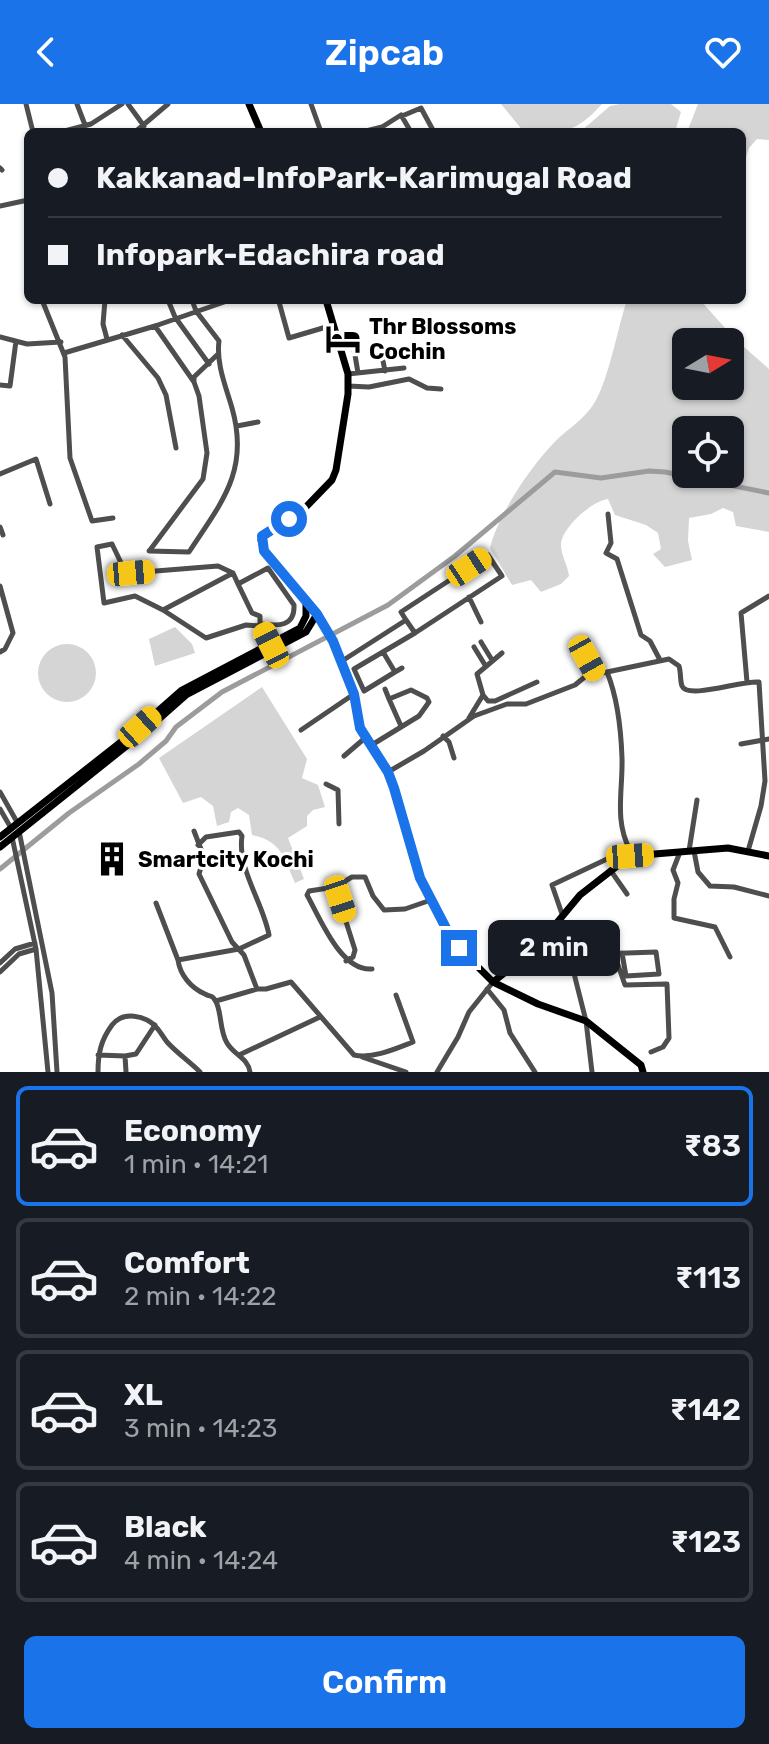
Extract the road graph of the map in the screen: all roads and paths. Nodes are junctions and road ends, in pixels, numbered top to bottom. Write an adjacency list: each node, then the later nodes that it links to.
1 (26, 104): 11 (street)
2 (77, 104): 9 (street)
3 (122, 104): 9 (street)
4 (128, 104): 10 (street)
5 (168, 104): 10 (street)
6 (249, 104): 14 (main road)
7 (311, 104): 15 (street)
8 (402, 116): 16 (street); 17 (street); 18 (street)
9 (85, 125): 12 (street)
10 (144, 126): 13 (street)
11 (32, 128)
12 (75, 128)
13 (141, 128)
14 (259, 128)
15 (320, 128)
16 (384, 128)
17 (409, 128)
18 (432, 128)
19 (24, 201): 20 (street)
20 (0, 206)
21 (44, 304): 36 (street)
22 (105, 304): 34 (street)
23 (170, 304): 29 (street)
24 (193, 304): 28 (street)
25 (218, 304): 28 (street)
26 (280, 304): 30 (street)
27 (327, 304): 30 (main road)
28 (196, 311): 29 (street); 39 (street)
29 (175, 317): 31 (street); 41 (street)
30 (333, 325): 45 (main road)
31 (155, 326): 32 (street); 46 (street)
32 (122, 335): 34 (street); 52 (street)
33 (0, 337): 35 (street)
34 (107, 339): 38 (street)
35 (16, 341): 36 (street); 47 (street)
36 (61, 342): 38 (street)
37 (354, 349): 44 (street)
38 (64, 353): 56 (street)
39 (217, 354): 41 (street); 51 (street)
40 (383, 361): 43 (street)
41 (209, 364): 46 (street)
42 (404, 368): 43 (street)
43 (385, 371): 44 (street)
44 (358, 373): 45 (street)
45 (348, 374): 48 (main road)
46 (194, 382): 51 (street)
47 (0, 385)
48 (348, 386): 49 (street); 64 (main road)
49 (441, 389)
50 (258, 422): 51 (street)
51 (237, 426)
52 (176, 448)
53 (0, 474): 54 (street)
54 (50, 504)
55 (608, 514): 85 (street)
56 (113, 518)
57 (0, 527): 58 (street)
58 (3, 535)
59 (233, 573): 60 (street); 65 (street); 65 (street)
60 (238, 584): 66 (street); 71 (street)
61 (0, 586): 75 (street)
62 (769, 596): 94 (street)
63 (469, 597): 68 (street); 69 (street); 74 (street)
64 (306, 601): 67 (main road); 79 (main road)
65 (163, 610): 70 (street)
66 (252, 613): 70 (street); 71 (street)
67 (317, 614): 72 (main road); 73 (main road)
68 (406, 620): 74 (street); 86 (street)
69 (481, 622)
70 (252, 625): 71 (street)
71 (261, 625): 79 (street)
72 (326, 628): 73 (main road); 86 (main road)
73 (306, 632): 89 (main road)
74 (415, 633): 82 (street)
75 (10, 641): 78 (street); 81 (street)
76 (481, 642): 84 (street)
77 (578, 642): 92 (street)
78 (0, 645)
79 (271, 645): 89 (main road)
80 (474, 647): 87 (street)
81 (0, 652)
82 (383, 652): 90 (street); 90 (street)
83 (502, 653): 84 (street)
84 (492, 660): 87 (street)
85 (660, 660): 91 (street); 94 (street)
86 (342, 661): 96 (main road)
87 (485, 665): 97 (street)
88 (402, 668): 90 (street)
89 (229, 669): 116 (main road)
90 (395, 672)
91 (607, 672): 92 (street); 122 (street)
92 (595, 674): 99 (street)
93 (537, 682): 97 (street)
94 (747, 682): 104 (street)
95 (385, 689): 98 (street)
96 (354, 694): 101 (street); 103 (main road)
97 (483, 695): 99 (street)
98 (389, 699): 100 (street); 100 (street)
99 (469, 719): 102 (street)
100 (401, 726): 106 (street)
101 (301, 730)
102 (443, 736): 108 (street); 109 (street)
103 (365, 738): 106 (main road); 107 (street)
104 (766, 739): 105 (street); 121 (street)
105 (741, 744)
106 (370, 746): 109 (main road)
107 (344, 756)
108 (454, 758)
109 (388, 772): 129 (main road)
110 (326, 784): 114 (street)
111 (0, 792): 116 (street)
112 (697, 800): 120 (street)
113 (0, 809): 116 (street)
114 (339, 824)
115 (194, 831): 118 (street)
116 (16, 834): 117 (main road); 119 (main road); 126 (street)
117 (0, 837)
118 (198, 845): 133 (street); 133 (street)
119 (0, 847)
120 (688, 851): 121 (main road); 122 (main road); 128 (street); 136 (street)
121 (748, 851): 123 (main road)
122 (630, 853): 124 (main road); 131 (street)
123 (769, 856)
124 (610, 870): 127 (street); 131 (main road)
125 (335, 887): 129 (street); 138 (street); 138 (street)
126 (27, 894): 132 (street); 157 (street)
127 (627, 894)
128 (769, 896)
129 (431, 900): 143 (main road)
130 (156, 903): 137 (street)
131 (561, 916): 135 (street); 143 (main road)
132 (35, 946): 139 (street); 142 (street); 156 (street)
133 (239, 949): 137 (street); 144 (street)
134 (622, 953): 134 (street); 135 (street)
135 (570, 955): 140 (street)
136 (730, 957)
137 (178, 960): 147 (street)
138 (346, 961): 141 (street)
139 (0, 963)
140 (571, 963): 149 (street); 151 (street)
141 (372, 969)
142 (0, 972)
143 (493, 982): 145 (street); 149 (main road)
144 (257, 989): 147 (street); 148 (street)
145 (487, 989): 163 (street); 164 (street)
146 (396, 995): 155 (street)
147 (216, 1001): 153 (street)
148 (320, 1017): 153 (street); 155 (street)
149 (586, 1021): 165 (street); 166 (main road)
150 (155, 1025): 152 (street); 154 (street); 160 (street)
151 (651, 1052)
152 (98, 1055): 154 (street); 158 (street)
153 (239, 1055): 161 (street)
154 (125, 1056): 159 (street)
155 (361, 1057): 162 (street)
156 (48, 1072)
157 (57, 1072)
158 (98, 1072)
159 (126, 1072)
160 (200, 1072)
161 (250, 1072)
162 (406, 1072)
163 (437, 1072)
164 (535, 1072)
165 (592, 1072)
166 (643, 1072)

